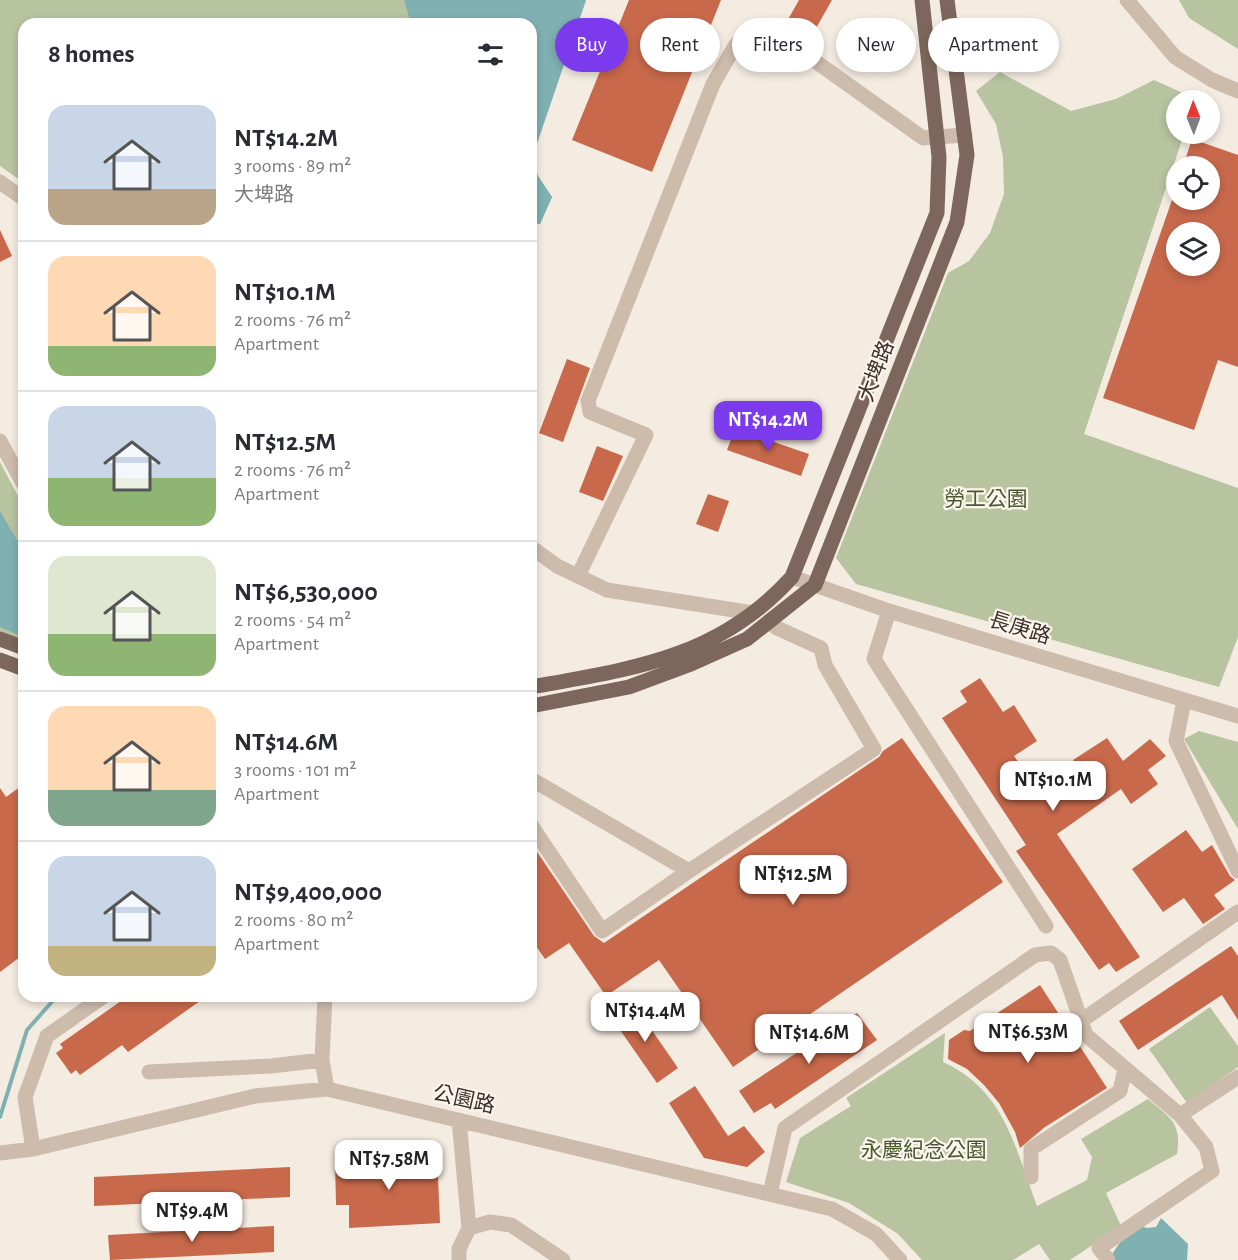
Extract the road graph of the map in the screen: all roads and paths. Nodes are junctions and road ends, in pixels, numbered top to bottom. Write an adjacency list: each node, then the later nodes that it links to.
1 (922, 0): 6 (main road, 大埤路)
2 (947, 0): 5 (main road, 大埤路)
3 (1127, 0): 4 (street)
4 (1238, 91)
5 (965, 135): 6 (street); 14 (main road, 大埤路)
6 (937, 138): 12 (street); 13 (main road, 大埤路)
7 (0, 182): 8 (street)
8 (18, 196)
9 (0, 441): 10 (street)
10 (18, 474)
11 (537, 551): 12 (street)
12 (578, 576): 16 (street)
13 (792, 577): 14 (street, 長庚路); 16 (main road, 大埤路)
14 (815, 585): 15 (street, 長庚路); 17 (main road, 大埤路)
15 (889, 611): 23 (street, 長庚路); 31 (street)
16 (753, 613): 22 (main road, 大埤路)
17 (770, 622): 24 (main road, 大埤路); 28 (street)
18 (0, 639): 19 (main road)
19 (18, 646)
20 (0, 660): 21 (main road)
21 (18, 667)
22 (537, 686)
23 (1184, 701): 25 (street, 長庚路); 29 (street)
24 (537, 705)
25 (1238, 716)
26 (537, 782): 28 (street)
27 (537, 834): 28 (street)
28 (689, 871)
29 (1238, 872)
30 (1238, 912): 34 (street)
31 (1046, 926)
32 (95, 1002): 42 (street)
33 (325, 1002): 35 (street)
34 (1081, 1021): 36 (street); 45 (street)
35 (322, 1060): 37 (street); 39 (street)
36 (1125, 1069): 40 (street); 44 (street)
37 (149, 1072)
38 (1238, 1077): 40 (street)
39 (327, 1089): 41 (street, 公園路); 42 (street, 公園路)
40 (1180, 1115): 50 (street)
41 (459, 1120): 45 (street, 公園路); 46 (street)
42 (33, 1149): 43 (street, 公園路)
43 (4, 1153)
44 (1031, 1177)
45 (770, 1194): 49 (street, 公園路)
46 (469, 1228): 47 (street); 48 (street)
47 (459, 1260)
48 (563, 1260)
49 (900, 1260)
50 (1108, 1260)

